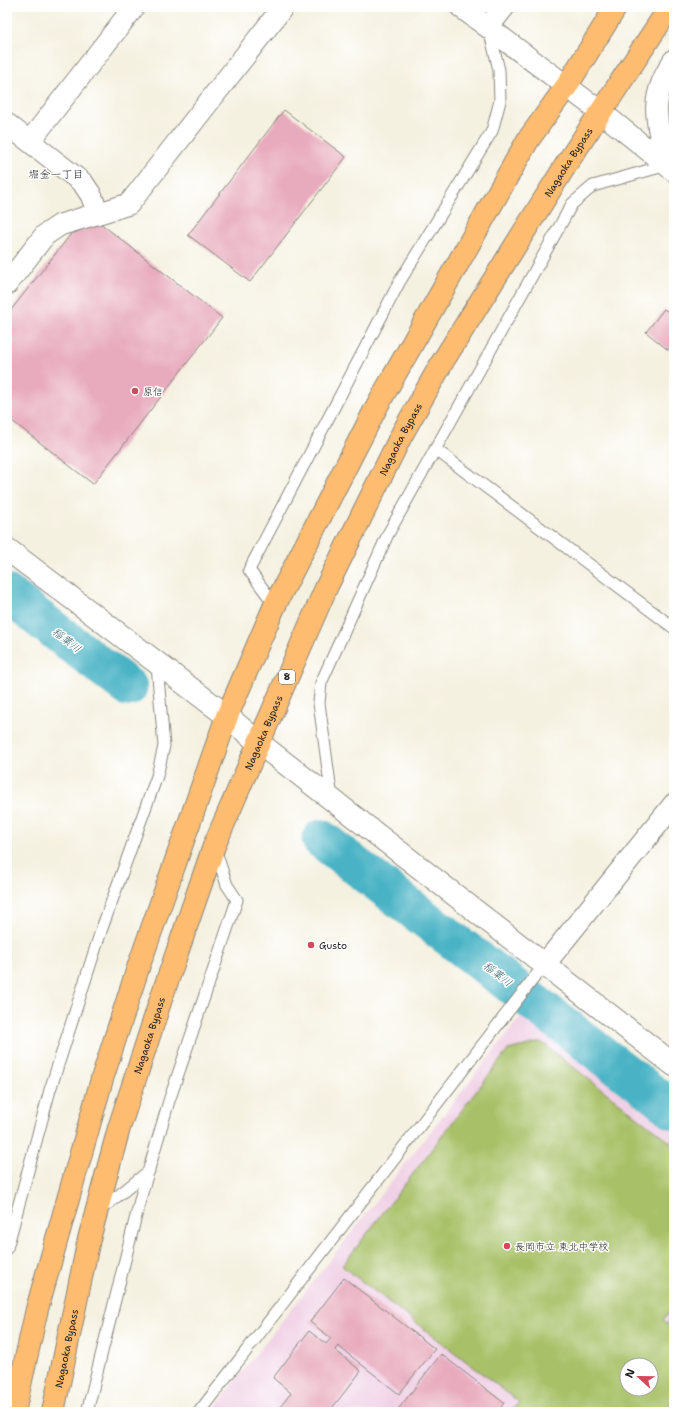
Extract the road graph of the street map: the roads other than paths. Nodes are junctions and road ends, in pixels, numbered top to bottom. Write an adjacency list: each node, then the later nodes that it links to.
1 (134, 7): 12 (street)
2 (282, 7): 14 (street)
3 (461, 7): 7 (street)
4 (504, 7): 7 (street)
5 (616, 7): 9 (highway)
6 (670, 7): 10 (highway, Nagaoka Bypass / 8)
7 (488, 27): 9 (street); 18 (lane)
8 (674, 60): 13 (street)
9 (566, 87): 10 (street); 18 (highway)
10 (601, 112): 13 (street); 22 (highway, Nagaoka Bypass / 8)
11 (7, 124): 12 (street)
12 (30, 141): 14 (street)
13 (670, 168): 16 (lane)
14 (98, 213): 15 (street)
15 (7, 284)
16 (435, 449): 19 (lane); 23 (lane)
17 (7, 549): 20 (street)
18 (275, 605): 21 (highway)
19 (674, 628)
20 (157, 665): 21 (street); 30 (lane)
21 (227, 716): 22 (street); 32 (highway)
22 (259, 743): 23 (street); 25 (highway, Nagaoka Bypass / 8)
23 (332, 800): 26 (street)
24 (674, 804): 26 (street)
25 (214, 846): 28 (lane); 29 (highway, Nagaoka Bypass / 8)
26 (544, 965): 27 (street); 35 (lane)
27 (674, 1065)
28 (149, 1171): 29 (lane); 34 (lane)
29 (97, 1212): 33 (highway, Nagaoka Bypass / 8)
30 (7, 1248)
31 (7, 1378): 32 (lane)
32 (16, 1406)
33 (53, 1412)
34 (87, 1412)
35 (198, 1412)

